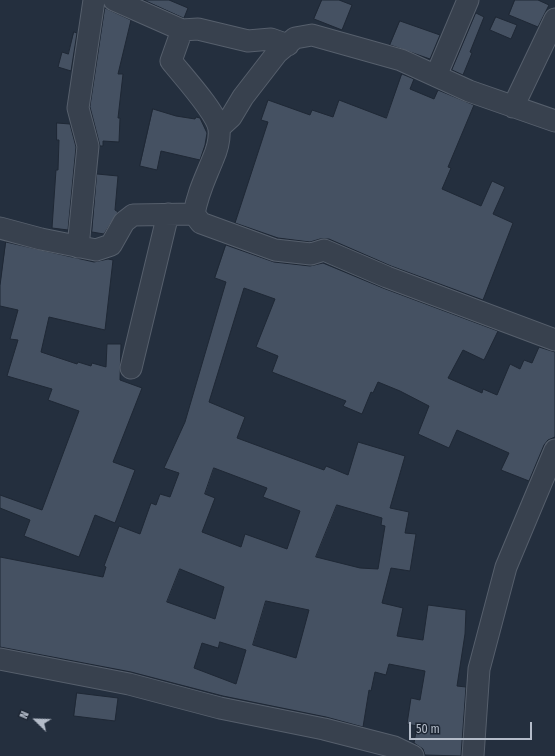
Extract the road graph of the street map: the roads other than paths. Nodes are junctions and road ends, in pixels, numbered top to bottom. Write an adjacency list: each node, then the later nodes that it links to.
1 (94, 0): 14 (street)
2 (114, 0): 5 (street)
3 (468, 0): 7 (street)
4 (555, 19): 8 (street)
5 (182, 30): 6 (street); 10 (street)
6 (288, 44): 7 (street); 10 (street)
7 (436, 76): 8 (street)
8 (513, 106): 9 (street)
9 (555, 121)
10 (219, 128): 12 (street)
11 (168, 214): 12 (street); 14 (street); 16 (street)
12 (194, 214): 15 (street)
13 (0, 228): 14 (street)
14 (78, 247)
15 (555, 340)
16 (131, 368)
17 (555, 450): 20 (street)
18 (0, 659): 19 (street)
19 (413, 756)
20 (473, 756)

